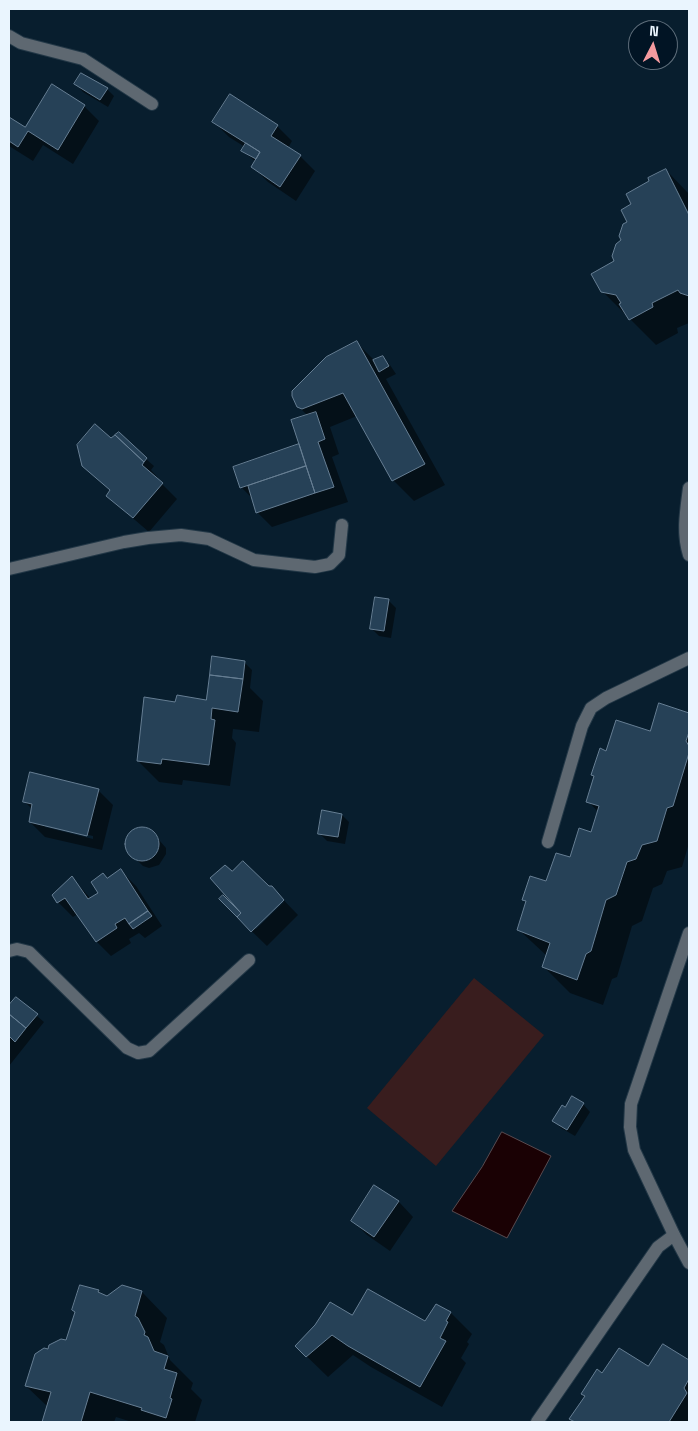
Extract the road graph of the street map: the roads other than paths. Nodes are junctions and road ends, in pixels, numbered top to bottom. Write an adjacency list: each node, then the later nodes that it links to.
1 (9, 36): 2 (street)
2 (152, 104)
3 (689, 488): 5 (street)
4 (342, 525): 6 (street)
5 (689, 555)
6 (9, 569)
7 (689, 658): 8 (street)
8 (548, 842)
9 (689, 933): 12 (street)
10 (9, 951): 11 (street)
11 (249, 960)
12 (674, 1235): 13 (street); 14 (street)
13 (689, 1263)
14 (537, 1422)

